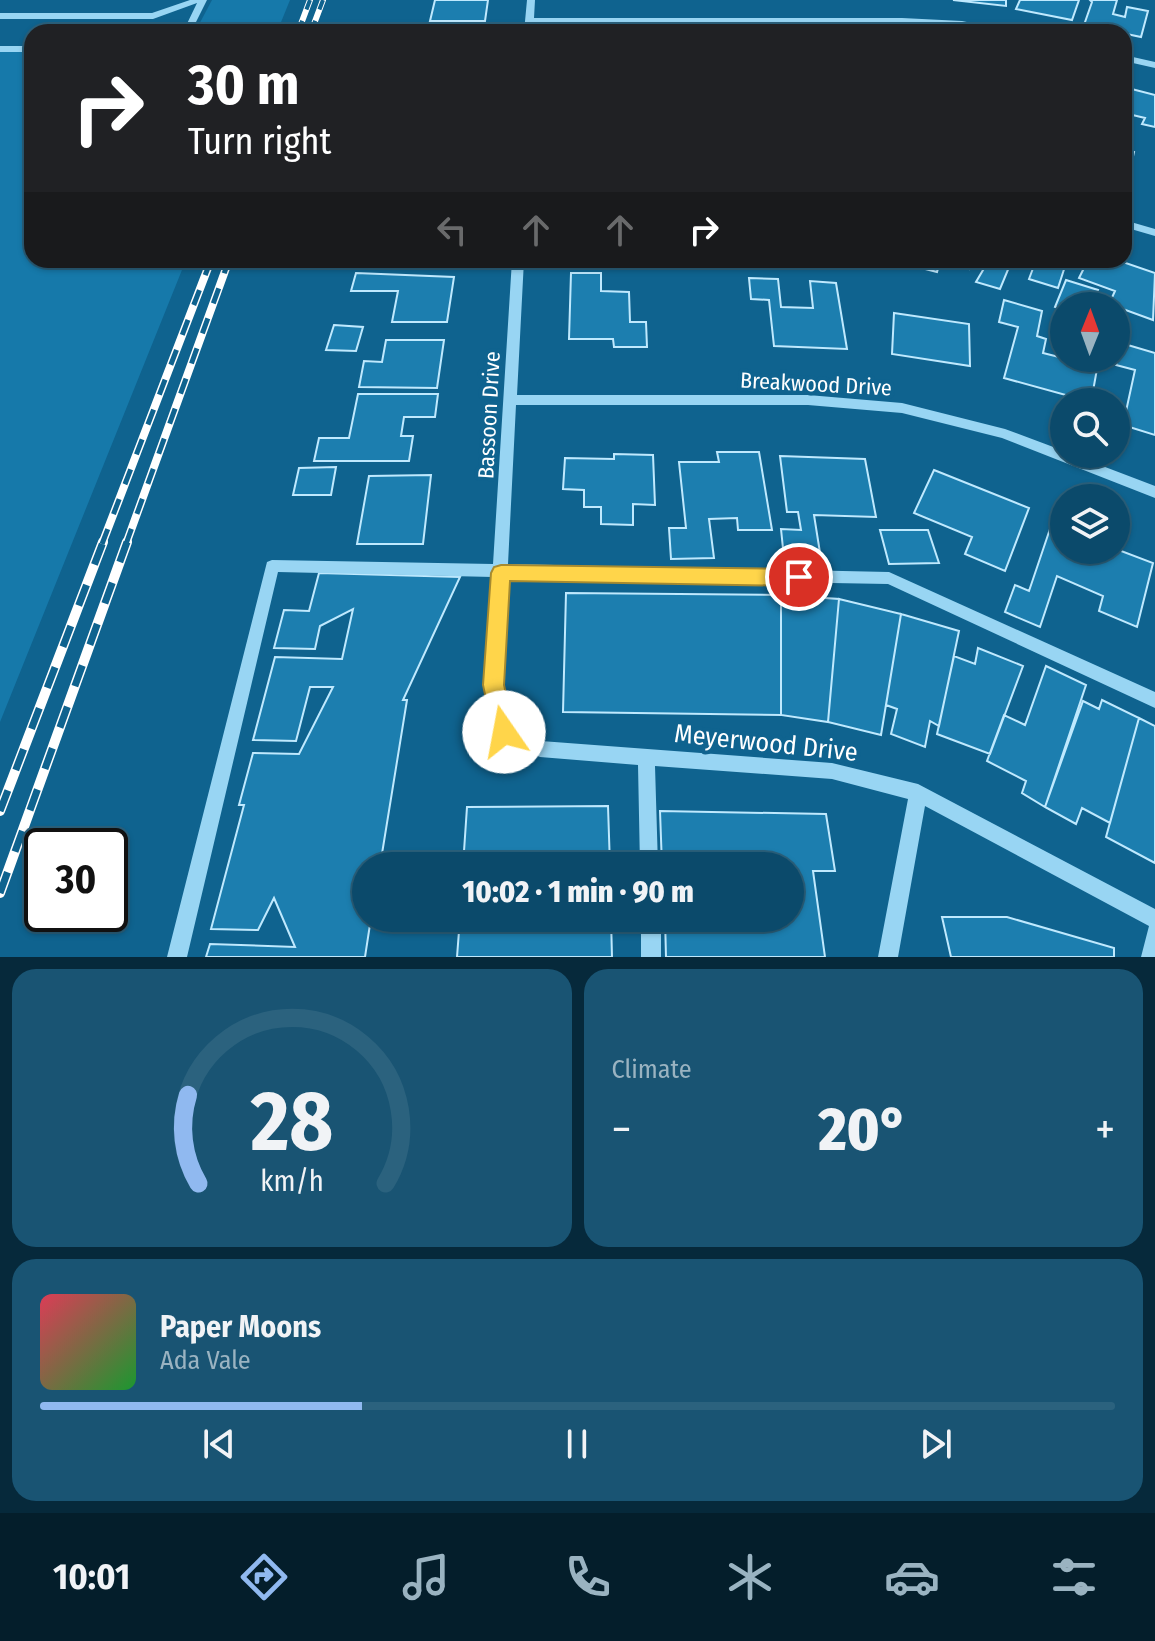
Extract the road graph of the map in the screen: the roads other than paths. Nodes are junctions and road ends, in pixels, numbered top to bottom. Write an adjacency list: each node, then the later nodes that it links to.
1 (200, 0): 3 (street); 5 (street)
2 (531, 0): 4 (street)
3 (0, 16)
4 (529, 21): 6 (street); 7 (street)
5 (190, 24)
6 (529, 24)
7 (962, 24)
8 (0, 49): 9 (street)
9 (24, 49)
10 (1132, 60): 11 (street)
11 (1155, 65)
12 (1132, 226): 13 (street)
13 (1155, 233)
14 (517, 268): 15 (street, Bassoon Drive)
15 (509, 400): 16 (street, Breakwood Drive); 17 (street, Bassoon Drive)
16 (1155, 492)
17 (501, 573): 18 (street); 19 (street, Meyerwood Drive); 25 (street)
18 (1155, 700)
19 (646, 757): 20 (street, Meyerwood Drive); 21 (street)
20 (918, 793): 22 (street, Meyerwood Drive); 27 (street)
21 (649, 852)
22 (1155, 919)
23 (651, 932): 26 (street)
24 (1155, 933): 28 (street)
25 (177, 957)
26 (651, 957)
27 (888, 957)
28 (1151, 957)

